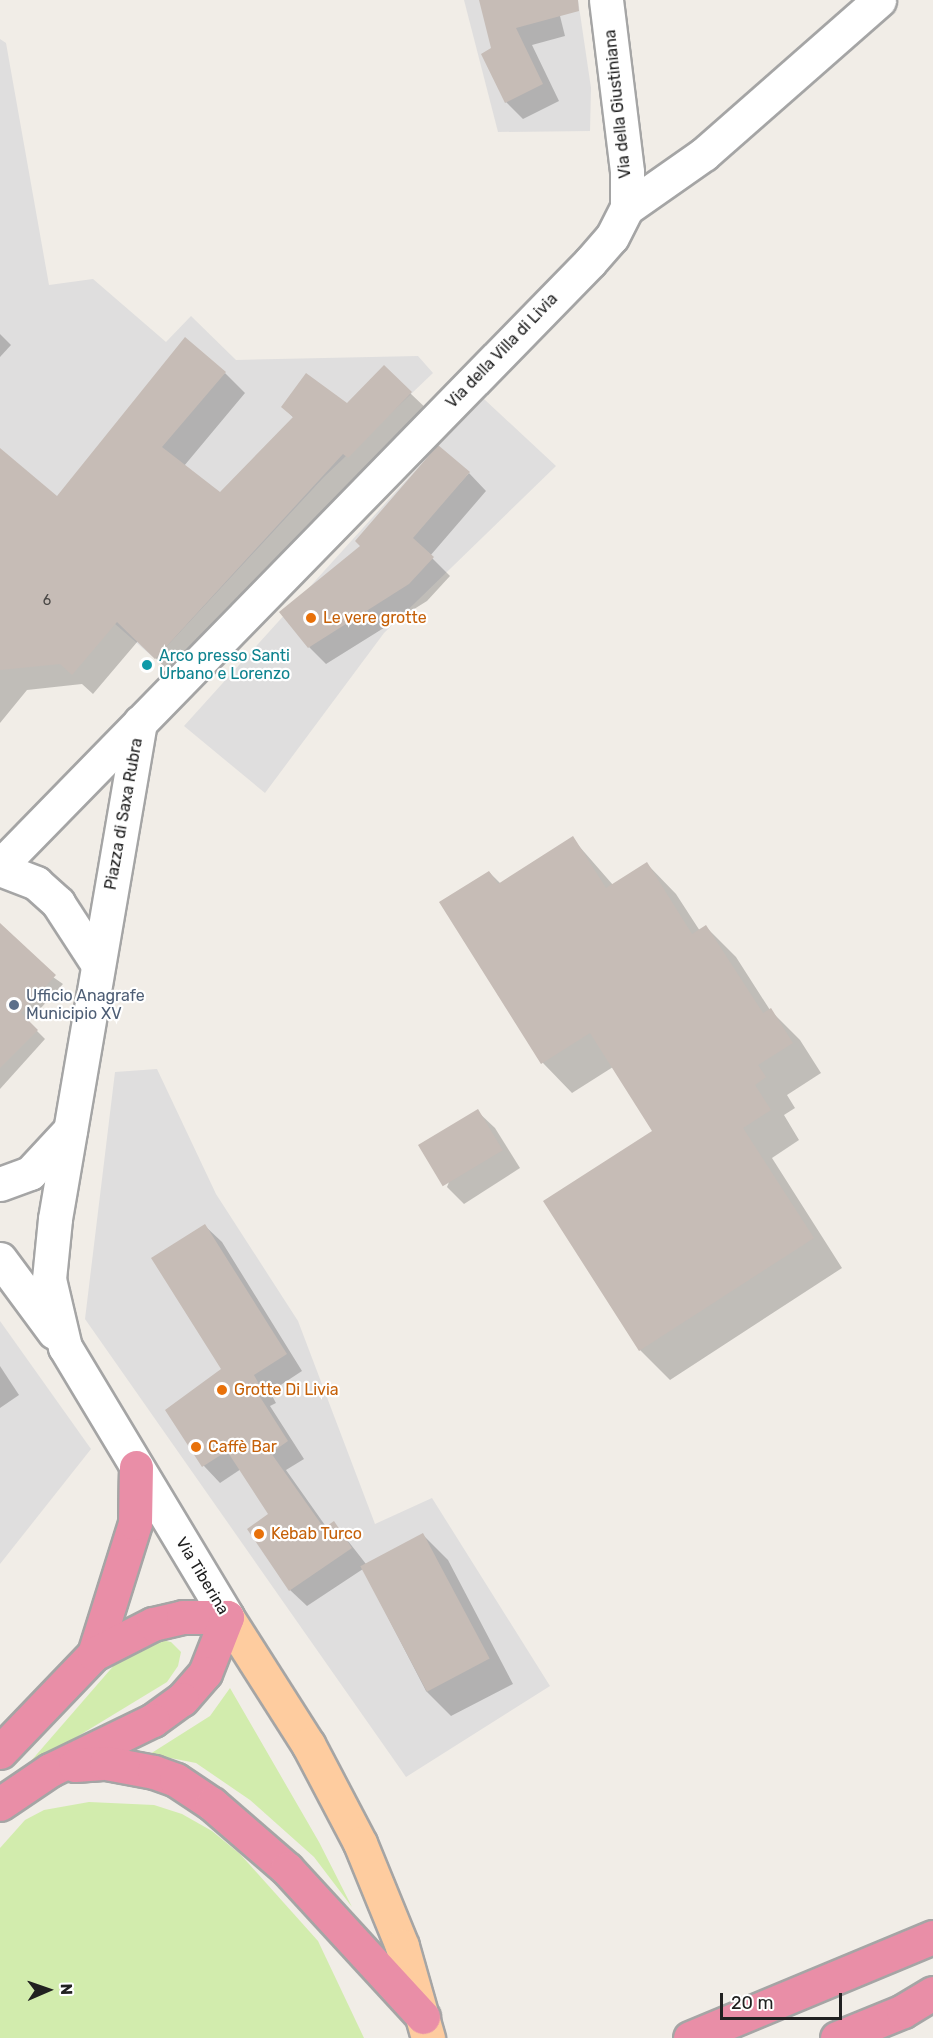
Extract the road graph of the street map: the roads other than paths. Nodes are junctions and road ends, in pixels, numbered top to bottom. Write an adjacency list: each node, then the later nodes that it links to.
1 (606, 0): 3 (street, Via della Giustiniana)
2 (879, 0): 3 (street, Via della Villa di Livia)
3 (627, 208): 4 (street, Via della Villa di Livia)
4 (140, 722): 5 (street, Piazza di Saxa Rubra); 6 (street, Piazza di Saxa Rubra)
5 (0, 867): 6 (street, Piazza di Saxa Rubra)
6 (97, 963): 7 (street, Piazza di Saxa Rubra)
7 (73, 1115): 8 (street); 10 (street, Via Tiberina)
8 (0, 1184)
9 (0, 1259): 10 (street)
10 (65, 1347): 11 (street, Via Tiberina)
11 (136, 1467): 12 (street, Via Tiberina); 13 (highway)
12 (227, 1617): 13 (highway); 15 (highway); 21 (main road, Via Tiberina)
13 (94, 1654): 14 (highway)
14 (0, 1752)
15 (50, 1770): 16 (highway); 21 (highway)
16 (0, 1804)
17 (933, 1937): 22 (highway)
18 (933, 1993): 20 (highway)
19 (933, 1998): 20 (highway)
20 (903, 2011): 23 (highway)
21 (426, 2028)
22 (690, 2038)
23 (837, 2038)

